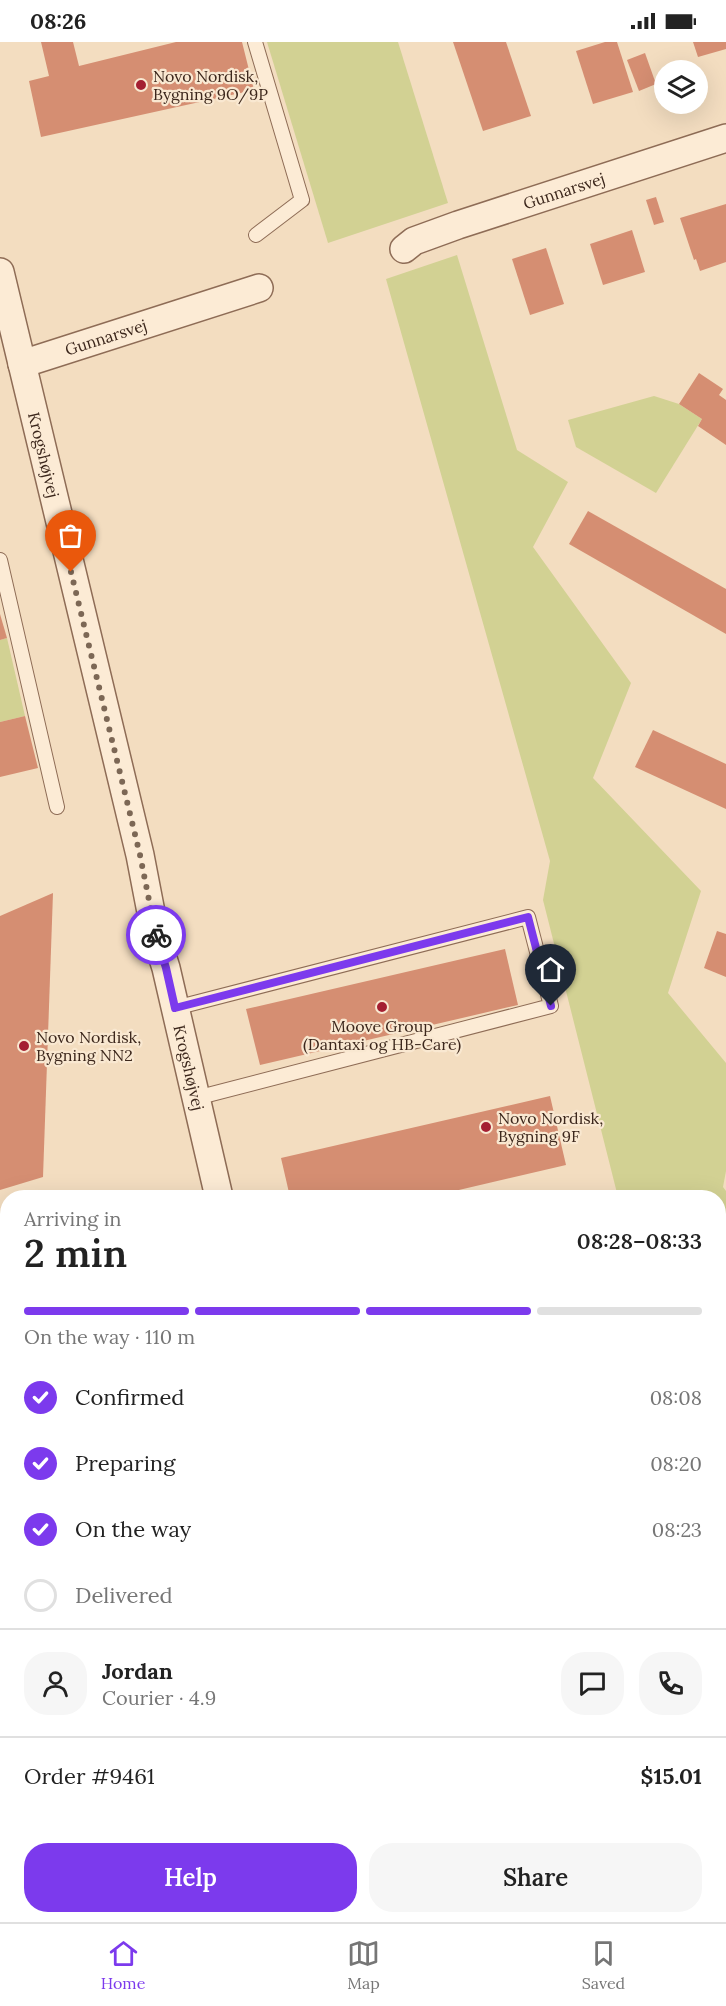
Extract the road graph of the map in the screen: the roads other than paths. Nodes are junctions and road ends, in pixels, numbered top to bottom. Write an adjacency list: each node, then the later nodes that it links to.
1 (255, 42): 3 (lane)
2 (726, 138): 4 (street, Gunnarsvej)
3 (256, 235)
4 (404, 249)
5 (0, 273): 7 (street, Krogshøjvej)
6 (259, 288): 7 (street, Gunnarsvej)
7 (22, 363): 10 (street, Krogshøjvej)
8 (0, 560): 9 (lane)
9 (57, 807)
10 (175, 1008): 11 (street, Krogshøjvej); 11 (lane)
11 (196, 1098): 12 (street, Krogshøjvej)
12 (217, 1190)

